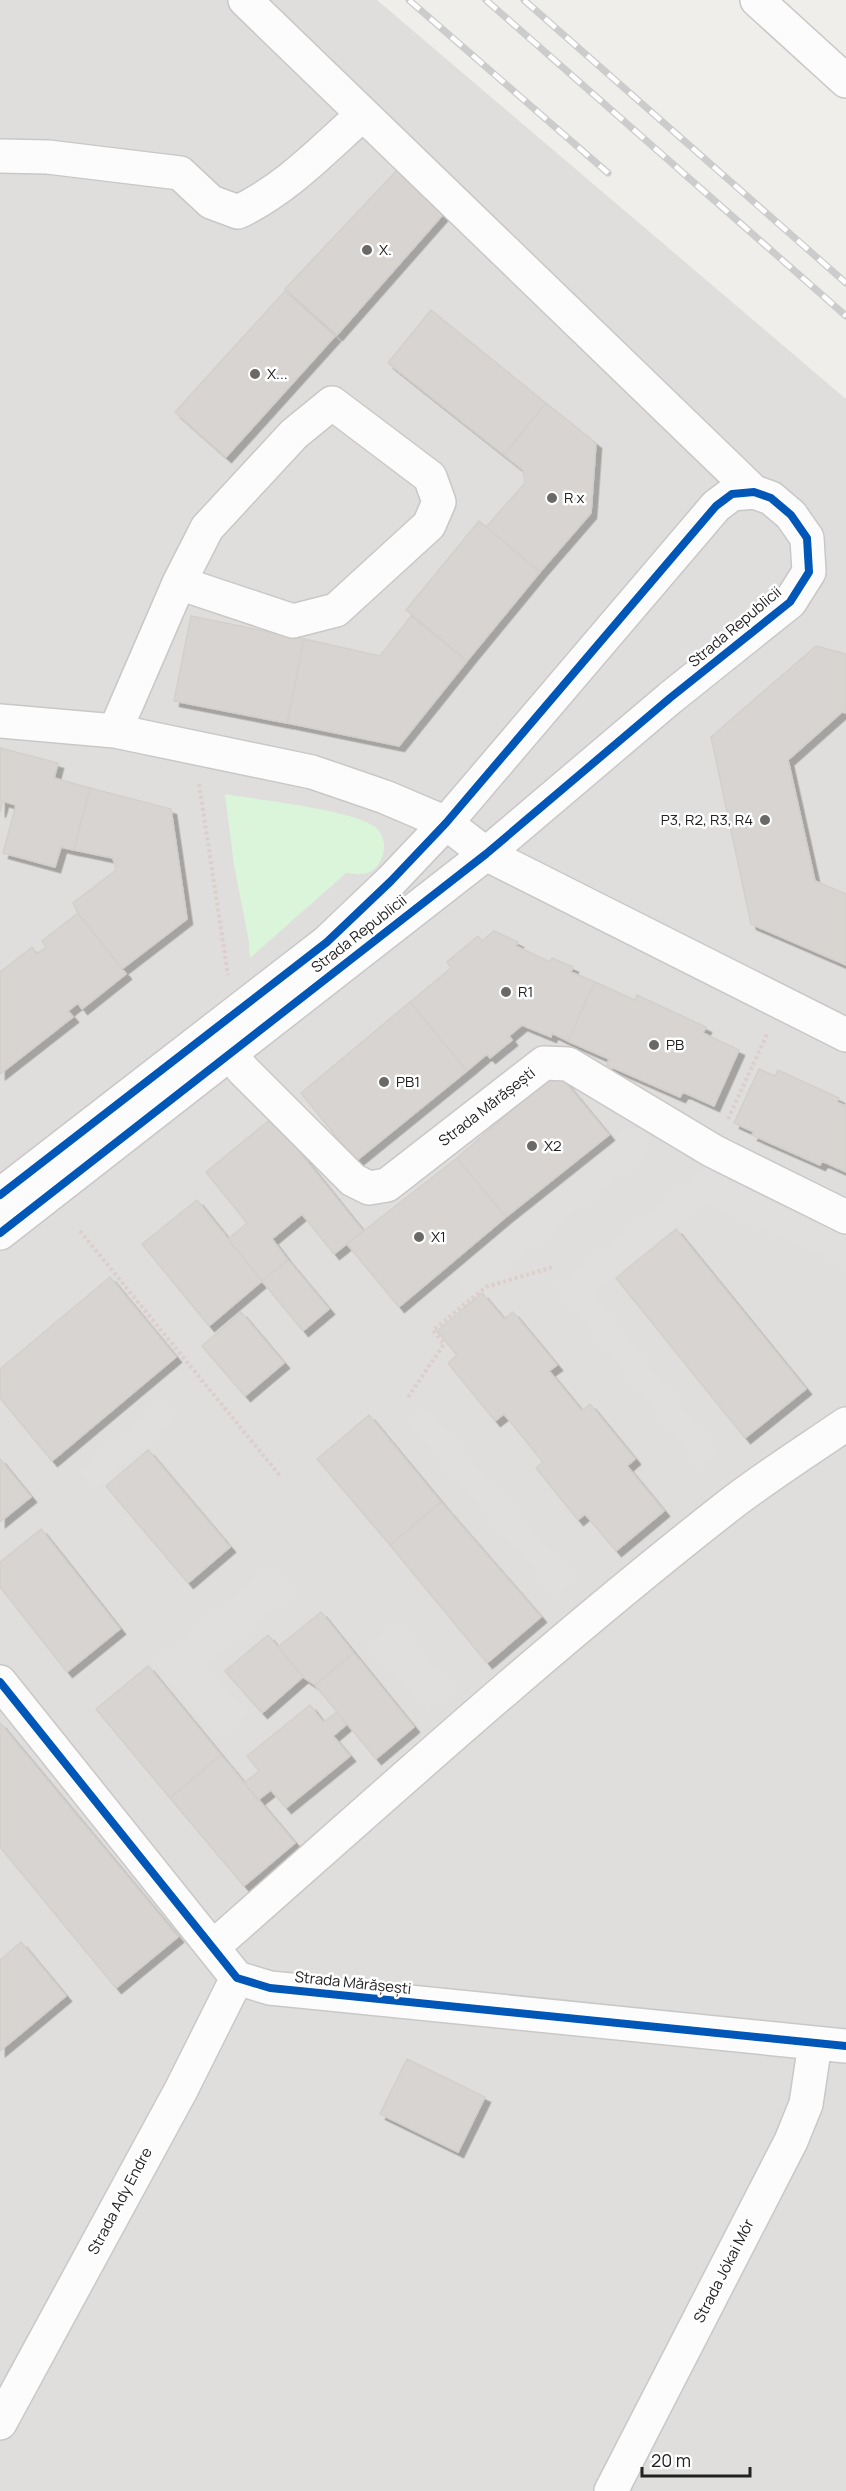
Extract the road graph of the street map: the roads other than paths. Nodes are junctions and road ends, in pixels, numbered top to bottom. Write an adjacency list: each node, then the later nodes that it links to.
1 (245, 0): 4 (street)
2 (757, 0): 3 (street)
3 (846, 81)
4 (362, 115): 5 (street); 6 (street)
5 (0, 156)
6 (754, 492): 10 (street, Strada Republicii); 11 (street, Strada Republicii)
7 (179, 583): 7 (street); 9 (street)
8 (0, 721): 9 (street)
9 (116, 731): 10 (street)
10 (446, 823): 11 (street); 14 (street, Strada Republicii)
11 (486, 854): 12 (street); 13 (street, Strada Republicii)
12 (846, 1035)
13 (229, 1052): 15 (street, Strada Mărășești); 16 (street, Strada Republicii)
14 (0, 1195)
15 (846, 1216)
16 (0, 1233)
17 (846, 1424): 19 (street)
18 (0, 1682): 19 (street)
19 (213, 1947): 20 (street)
20 (237, 1978): 21 (street, Strada Mărășești); 22 (street, Strada Ady Endre)
21 (830, 2045): 23 (street, Strada Jókai Mór)
22 (0, 2423)
23 (611, 2491)

